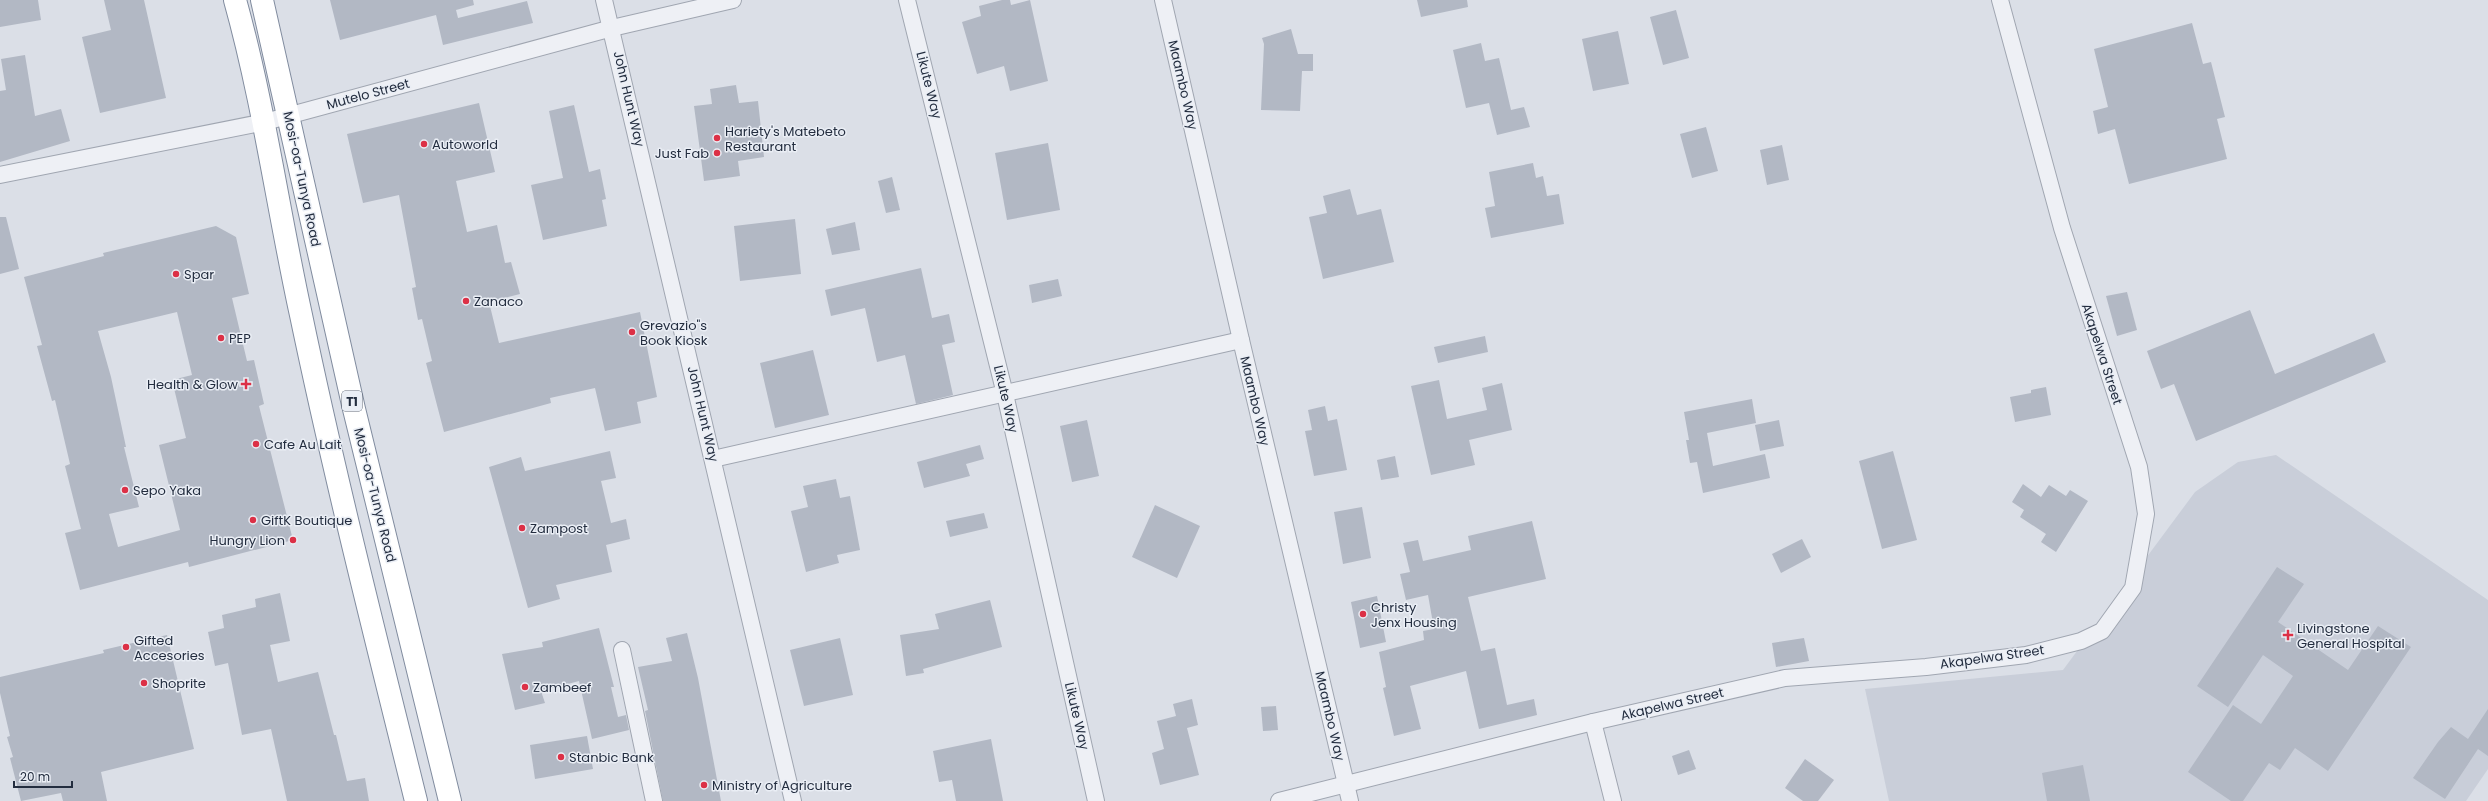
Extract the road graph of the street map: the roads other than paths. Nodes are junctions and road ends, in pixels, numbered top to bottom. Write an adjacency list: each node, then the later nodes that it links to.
1 (235, 0): 10 (highway, Mosi-oa-Tunya Road / T1)
2 (262, 0): 9 (highway, Mosi-oa-Tunya Road / T1)
3 (604, 0): 8 (street, John Hunt Way)
4 (733, 0): 8 (street, Mutelo Street)
5 (908, 0): 13 (street, Likute Way)
6 (1163, 0): 12 (street, Maambo Way)
7 (2000, 0): 16 (street, Akapelwa Street)
8 (612, 28): 9 (street, Mutelo Street); 14 (street, John Hunt Way)
9 (288, 116): 10 (street, Mutelo Street); 19 (highway, Mosi-oa-Tunya Road / T1)
10 (265, 122): 11 (street, Mutelo Street); 18 (highway, Mosi-oa-Tunya Road / T1)
11 (0, 175)
12 (1240, 340): 13 (street); 17 (street, Maambo Way)
13 (1005, 394): 14 (street); 22 (street, Likute Way)
14 (713, 459): 21 (street, John Hunt Way)
15 (622, 650): 20 (street)
16 (1593, 722): 17 (street, Akapelwa Street); 25 (street)
17 (1347, 785): 23 (street, Akapelwa Street); 24 (street, Maambo Way)
18 (416, 801)
19 (450, 801)
20 (654, 801)
21 (793, 801)
22 (1096, 801)
23 (1279, 801)
24 (1350, 801)
25 (1613, 801)

